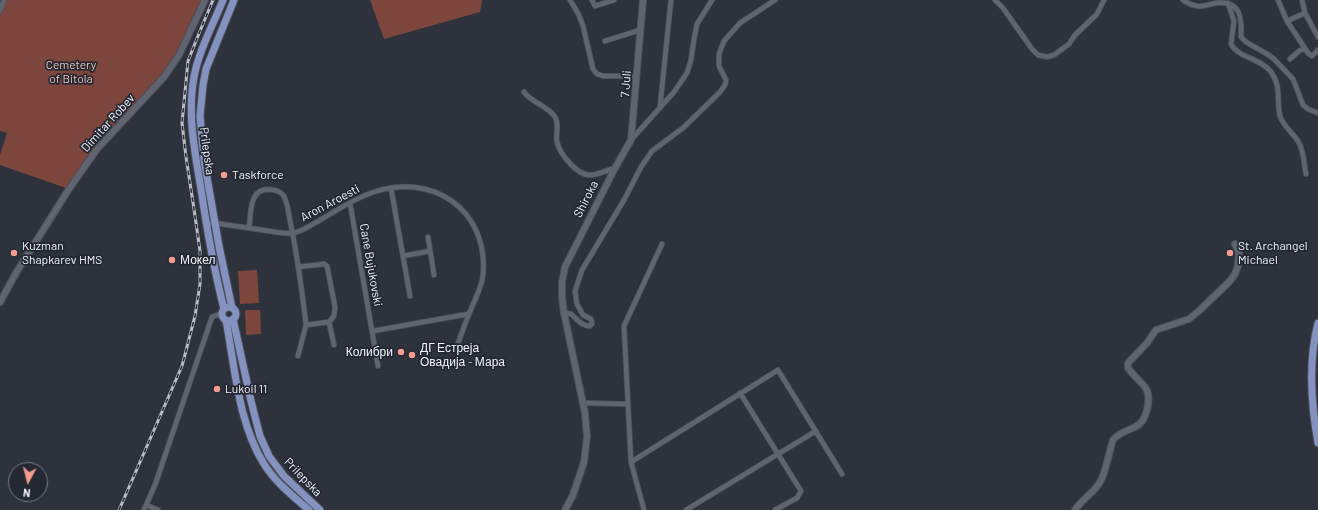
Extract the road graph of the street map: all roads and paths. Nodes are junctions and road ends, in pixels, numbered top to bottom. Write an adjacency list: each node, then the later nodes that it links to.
1 (4, 0): 18 (street)
2 (205, 0): 48 (street, Dimitar Robev)
3 (224, 0): 36 (main road, Prilepska)
4 (234, 0): 37 (main road, Prilepska)
5 (570, 0): 27 (street)
6 (592, 0): 7 (street)
7 (614, 0)
8 (643, 0): 21 (street, 7 Juli)
9 (670, 0): 29 (street)
10 (712, 0): 29 (street, Shiroka)
11 (775, 0): 51 (street)
12 (995, 0): 13 (street)
13 (1104, 0)
14 (1183, 0): 17 (street)
15 (1278, 0): 20 (street)
16 (1302, 0): 19 (street)
17 (1228, 3): 30 (street); 33 (street)
18 (0, 11)
19 (1305, 13): 20 (street); 22 (street)
20 (1287, 21): 24 (street)
21 (640, 30): 23 (street); 27 (street, 7 Juli)
22 (1318, 37)
23 (605, 41)
24 (1305, 48): 25 (street); 26 (street)
25 (1318, 50)
26 (1290, 59)
27 (637, 76): 31 (street, 7 Juli)
28 (524, 92): 32 (street)
29 (660, 107): 31 (street, Shiroka)
30 (1318, 113)
31 (631, 140): 32 (street, Shiroka)
32 (614, 168): 51 (street, Shiroka)
33 (1306, 174)
34 (391, 188): 35 (street, Aron Aroesti); 44 (street); 52 (street, Aron Aroesti)
35 (350, 203): 39 (street, Aron Aroesti); 57 (street, Cane Bujukovski)
36 (206, 223): 37 (street, Aron Aroesti); 50 (main road, Prilepska)
37 (215, 223): 38 (street, Aron Aroesti); 49 (main road, Prilepska)
38 (249, 228): 39 (street, Aron Aroesti); 39 (street)
39 (293, 233): 45 (street)
40 (428, 237): 43 (street)
41 (662, 244): 64 (street)
42 (1235, 244): 79 (street)
43 (430, 251): 44 (street); 46 (street)
44 (403, 256): 47 (street)
45 (298, 268): 54 (street); 56 (street)
46 (434, 275)
47 (410, 296)
48 (0, 302)
49 (232, 308): 50 (main road); 53 (main road)
50 (223, 311): 53 (main road); 70 (street)
51 (564, 313): 63 (street, Shiroka)
52 (468, 314): 57 (street); 59 (street, Aron Aroesti)
53 (230, 320): 73 (main road, Prilepska); 74 (main road, Prilepska)
54 (329, 322): 56 (street); 58 (street)
55 (1318, 323): 66 (main road)
56 (306, 325): 60 (street)
57 (373, 331): 61 (street, Cane Bujukovski)
58 (334, 345)
59 (457, 346)
60 (298, 356)
61 (378, 366)
62 (740, 393): 65 (street); 67 (street); 68 (street)
63 (583, 403): 64 (street); 75 (street, Shiroka)
64 (627, 404): 68 (street)
65 (816, 431): 67 (street); 69 (street)
66 (1318, 442)
67 (778, 454): 77 (street); 78 (street)
68 (631, 462): 76 (street)
69 (842, 474)
70 (146, 505): 71 (street); 72 (street)
71 (144, 510)
72 (158, 510)
73 (309, 510)
74 (320, 510)
75 (565, 510)
76 (644, 510)
77 (686, 510)
78 (775, 510)
79 (1075, 510)

